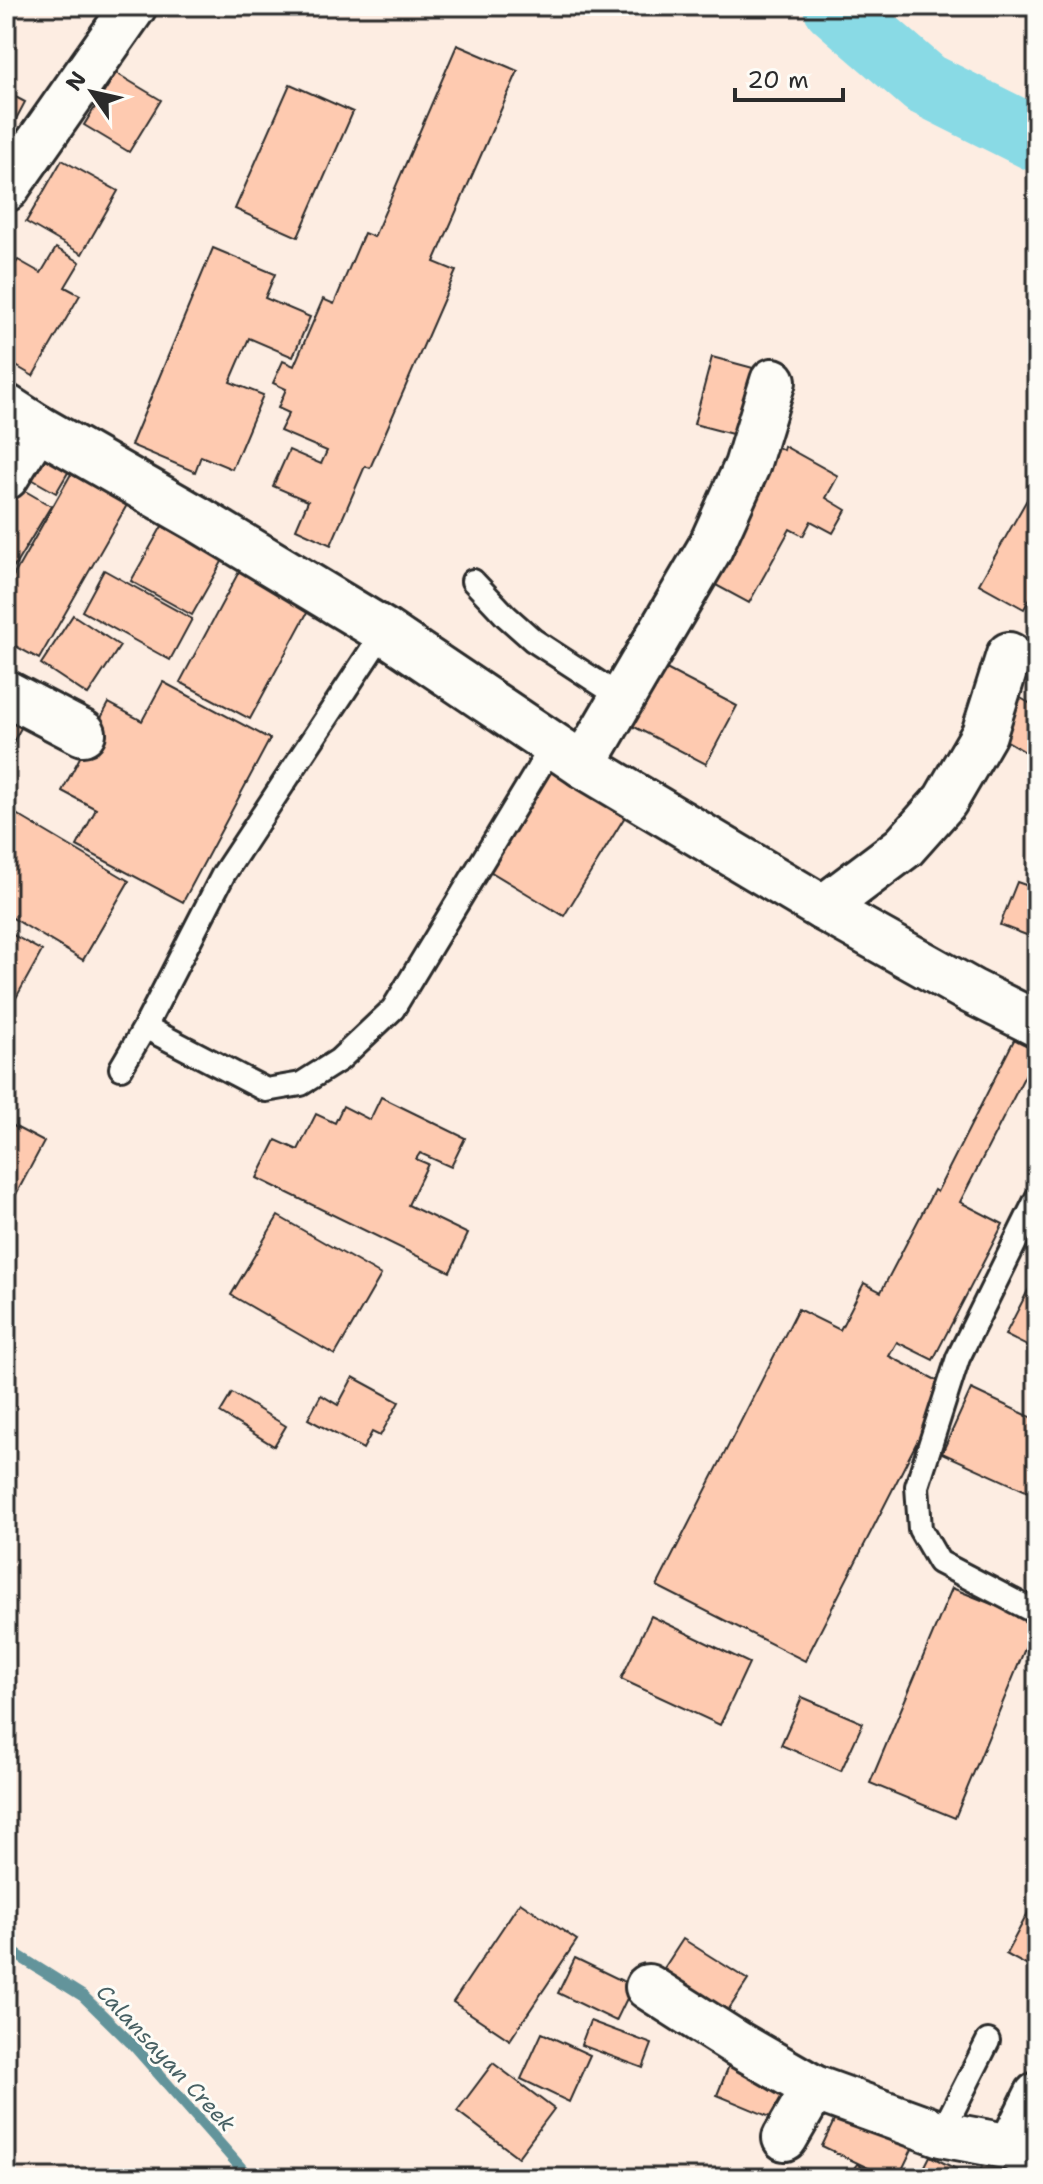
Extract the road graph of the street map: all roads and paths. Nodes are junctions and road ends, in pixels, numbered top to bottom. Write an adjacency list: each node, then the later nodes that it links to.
1 (134, 6): 2 (street)
2 (6, 189)
3 (773, 381): 10 (street)
4 (22, 417): 5 (street); 7 (street)
5 (6, 477)
6 (473, 581): 10 (lane)
7 (384, 631): 12 (street); 15 (lane)
8 (1009, 655): 13 (street)
9 (6, 693): 11 (street)
10 (622, 698): 12 (street)
11 (83, 733)
12 (568, 756): 13 (street); 15 (lane)
13 (823, 908): 14 (street)
14 (1037, 1024)
15 (145, 1027): 16 (lane)
16 (121, 1068)
17 (1037, 1198): 18 (lane)
18 (1037, 1613)
19 (648, 1987): 21 (street)
20 (988, 2041): 23 (lane)
21 (814, 2088): 23 (street); 24 (street)
22 (1037, 2095): 25 (street)
23 (941, 2134): 25 (street)
24 (785, 2138)
25 (1024, 2155)

